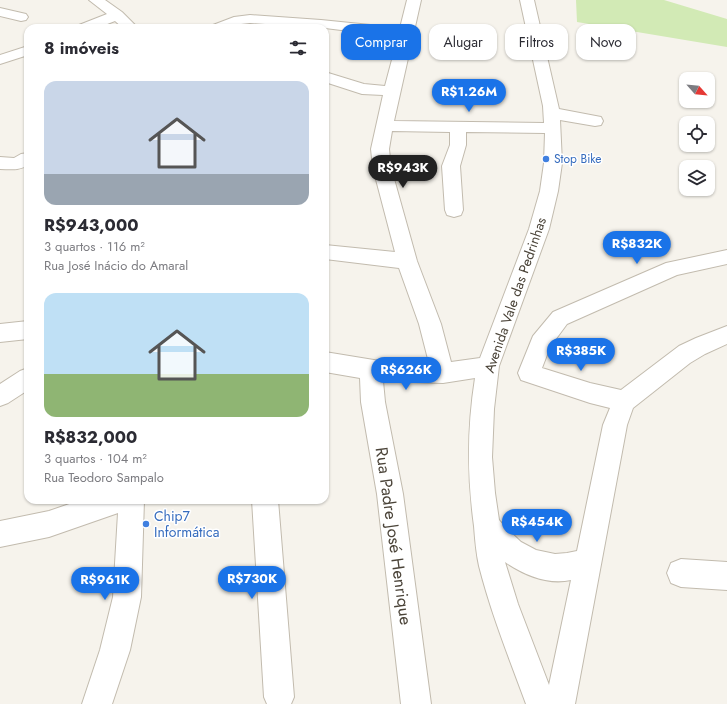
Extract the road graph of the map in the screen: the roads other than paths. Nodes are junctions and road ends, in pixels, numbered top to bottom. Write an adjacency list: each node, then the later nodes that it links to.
1 (96, 0): 5 (street)
2 (414, 0): 11 (street)
3 (527, 0): 19 (street, Avenida Vale das Pedrinhas)
4 (0, 12): 6 (street)
5 (117, 15): 7 (street); 8 (street)
6 (21, 17)
7 (94, 24)
8 (127, 24)
9 (228, 24): 10 (street)
10 (321, 24)
11 (407, 24)
12 (329, 25): 13 (street)
13 (341, 26)
14 (24, 51): 15 (street)
15 (0, 60)
16 (399, 60): 18 (street)
17 (329, 78): 18 (street)
18 (392, 91): 21 (street)
19 (559, 118): 20 (street); 22 (street); 33 (street, Avenida Vale das Pedrinhas)
20 (595, 121)
21 (384, 126): 22 (street); 28 (street)
22 (458, 127): 25 (street)
23 (24, 160): 24 (street)
24 (0, 163)
25 (454, 210)
26 (329, 252): 28 (street)
27 (727, 257): 38 (street)
28 (407, 261): 35 (street)
29 (24, 330): 30 (street)
30 (0, 333)
31 (727, 335): 38 (street)
32 (329, 363): 34 (street)
33 (488, 366): 35 (street); 42 (street, Avenida Vale das Pedrinhas)
34 (371, 369): 35 (street); 49 (street, Rua Padre José Henrique)
35 (443, 373)
36 (24, 381): 37 (street)
37 (0, 396)
38 (624, 401): 44 (street)
39 (108, 504): 43 (street)
40 (131, 504): 48 (street)
41 (265, 504): 47 (street)
42 (486, 526): 44 (street); 50 (street, Avenida Vale das Pedrinhas)
43 (0, 534)
44 (588, 560): 51 (street)
45 (681, 573): 46 (street)
46 (727, 576)
47 (279, 697)
48 (97, 704)
49 (416, 704)
50 (541, 704)
51 (560, 704)

